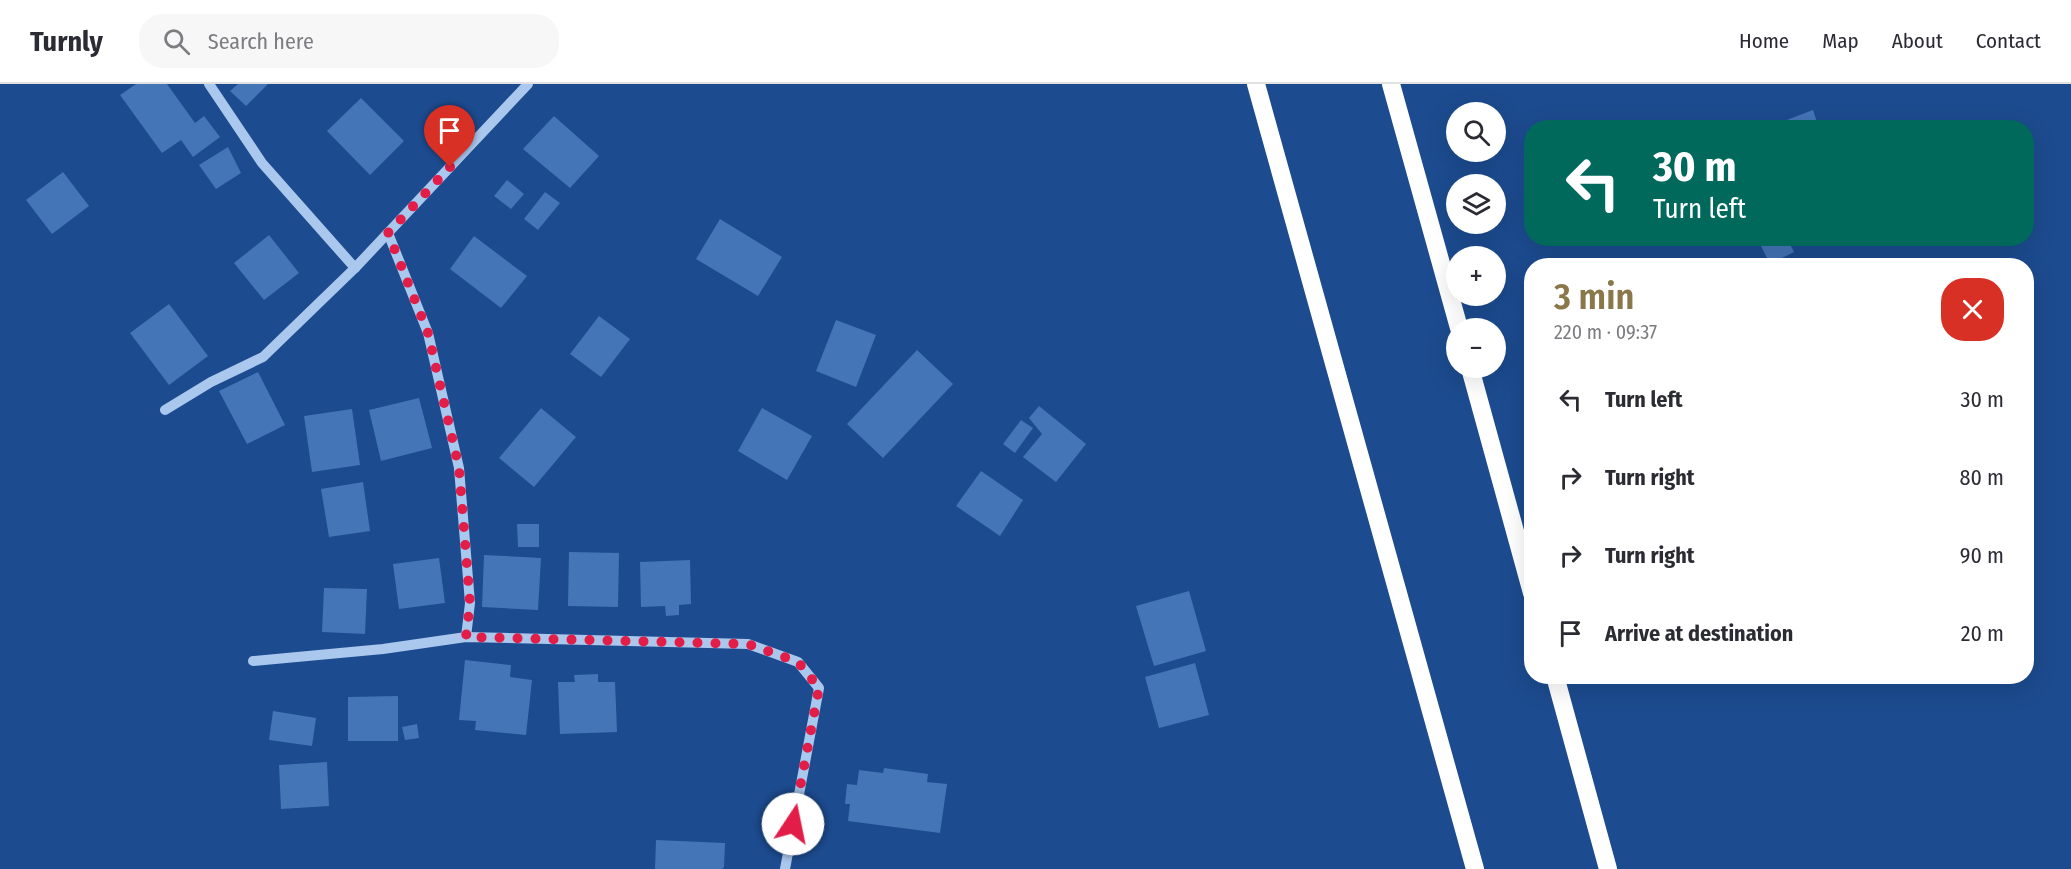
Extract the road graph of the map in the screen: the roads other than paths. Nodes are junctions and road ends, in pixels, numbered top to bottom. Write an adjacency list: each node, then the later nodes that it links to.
1 (209, 84): 6 (street)
2 (528, 84): 5 (street)
3 (1256, 84): 15 (highway)
4 (1391, 84): 7 (highway)
5 (388, 233): 6 (street); 11 (street)
6 (355, 268): 9 (street)
7 (1456, 318)
8 (1473, 378): 10 (highway)
9 (165, 410)
10 (1524, 563)
11 (466, 637): 12 (street); 14 (street)
12 (254, 661)
13 (1557, 684): 16 (highway)
14 (785, 869)
15 (1475, 869)
16 (1608, 869)

